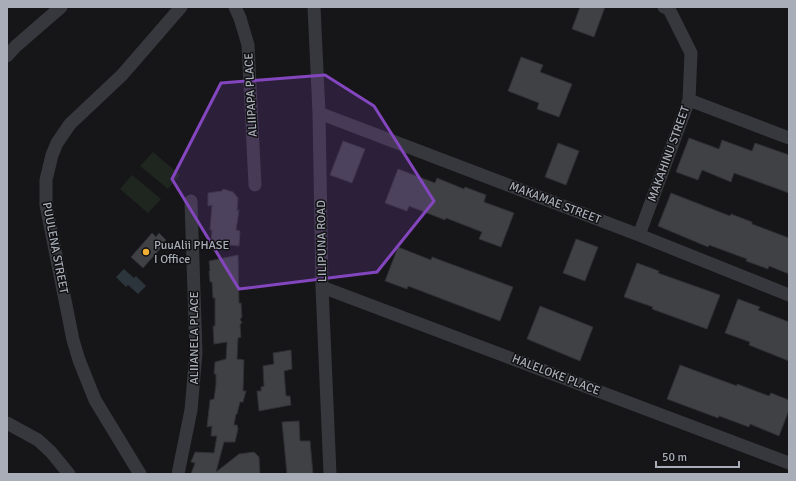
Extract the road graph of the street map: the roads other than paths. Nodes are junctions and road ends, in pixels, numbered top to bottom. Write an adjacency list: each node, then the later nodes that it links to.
1 (61, 7): 6 (street)
2 (181, 7): 18 (street, PUULENA STREET)
3 (235, 7): 10 (street, ALIIPAPA PLACE)
4 (314, 7): 8 (street, LILIPUNA ROAD)
5 (664, 7): 7 (street, MAKAHINU STREET)
6 (7, 56)
7 (689, 100): 9 (street); 12 (street, MAKAHINU STREET)
8 (319, 113): 12 (street, MAKAMAE STREET); 13 (street, LILIPUNA ROAD)
9 (789, 138)
10 (255, 185)
11 (191, 201): 19 (street, ALIIANELA PLACE)
12 (639, 235): 14 (street, MAKAMAE STREET)
13 (322, 287): 16 (street, HALELOKE PLACE); 20 (street, LILIPUNA ROAD)
14 (789, 295)
15 (7, 423): 17 (street)
16 (789, 464)
17 (69, 474)
18 (140, 474)
19 (178, 474)
20 (330, 474)

